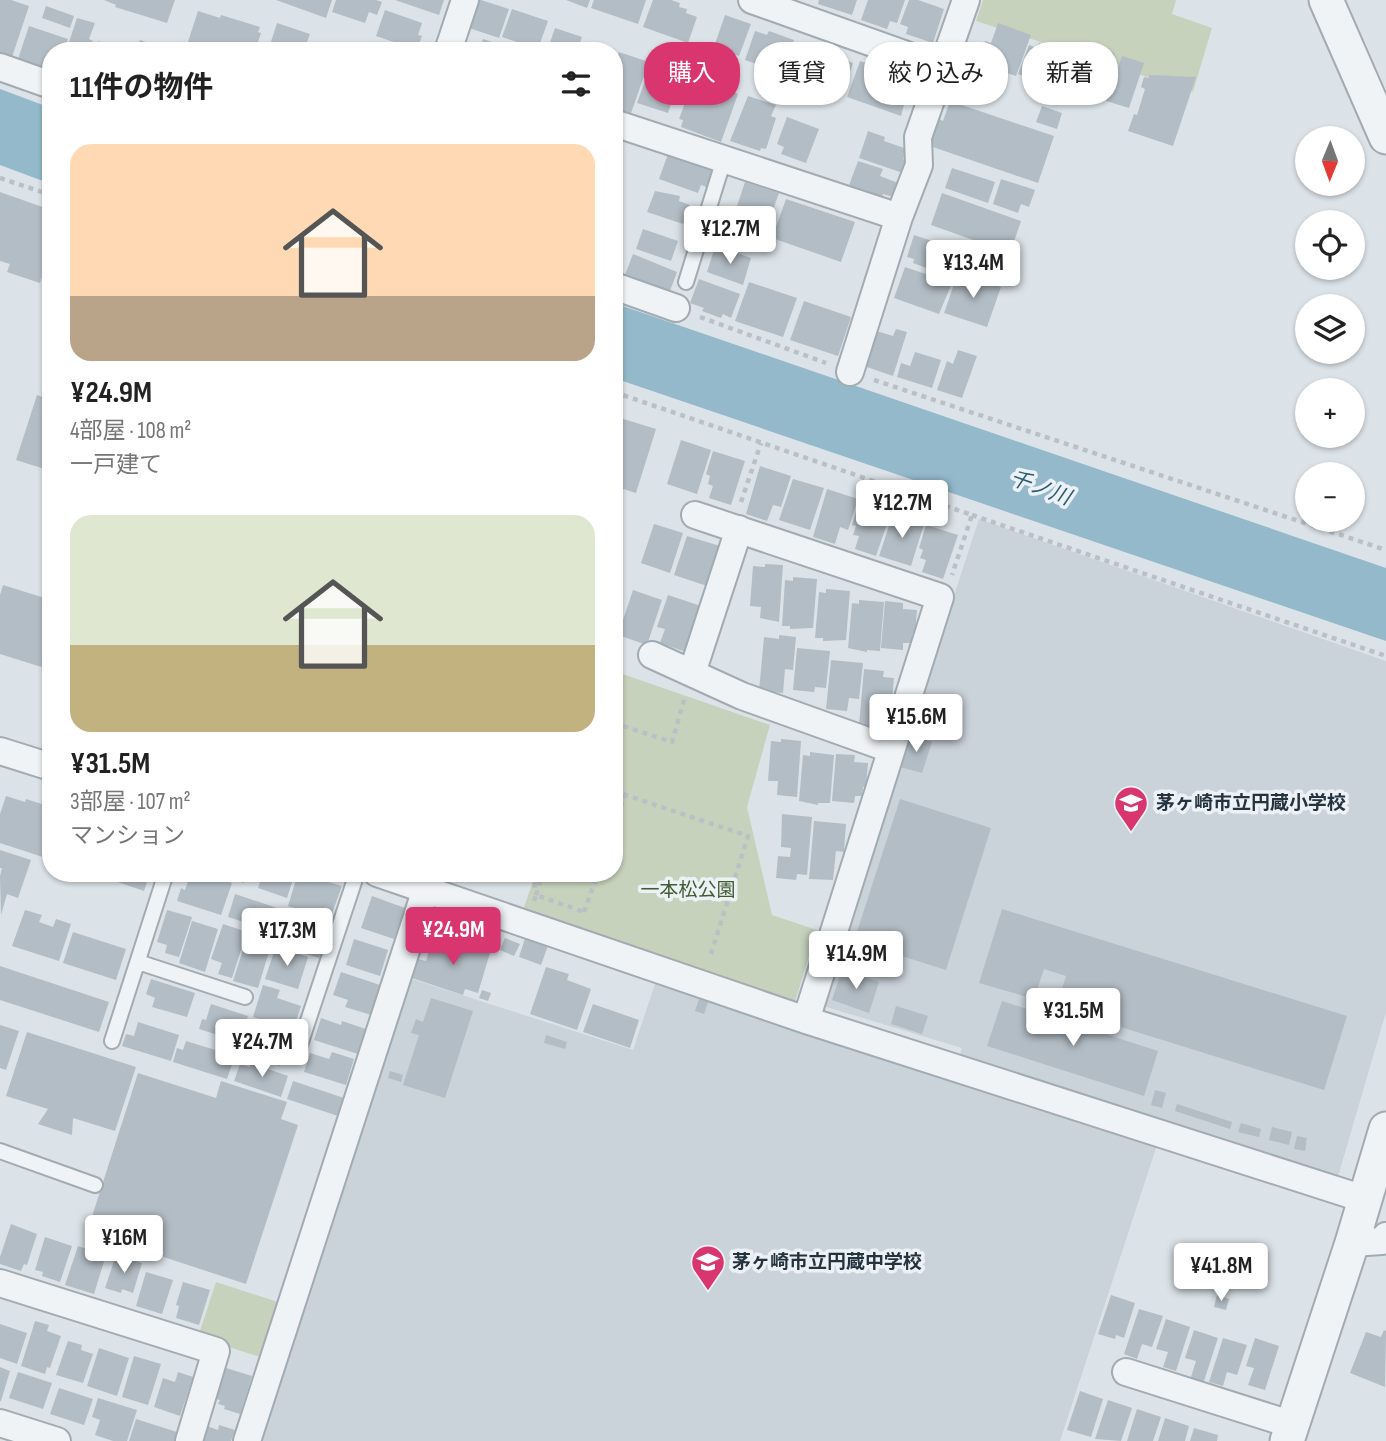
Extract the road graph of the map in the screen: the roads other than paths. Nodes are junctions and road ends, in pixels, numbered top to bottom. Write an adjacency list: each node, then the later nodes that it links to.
1 (465, 0): 5 (street)
2 (752, 0): 6 (street)
3 (966, 0): 7 (street)
4 (1326, 0): 12 (street)
5 (451, 42)
6 (870, 42)
7 (952, 42)
8 (0, 67): 9 (street)
9 (42, 82)
10 (930, 105): 14 (street)
11 (623, 126): 13 (street)
12 (1386, 136)
13 (724, 159): 14 (street); 15 (lane)
14 (899, 217): 18 (street)
15 (686, 282)
16 (623, 289): 17 (street)
17 (676, 308)
18 (850, 372)
19 (695, 514): 20 (street)
20 (736, 528): 22 (street); 23 (street)
21 (652, 655): 22 (street)
22 (692, 673): 23 (street)
23 (890, 749): 32 (street)
24 (0, 751): 25 (street)
25 (42, 765)
26 (163, 882): 30 (lane)
27 (354, 882): 34 (lane)
28 (405, 882): 29 (street)
29 (426, 889): 32 (street); 47 (street)
30 (138, 962): 31 (lane); 33 (lane)
31 (245, 996)
32 (806, 1020): 38 (street)
33 (112, 1041)
34 (300, 1045)
35 (1386, 1129): 38 (street)
36 (0, 1151): 37 (lane)
37 (95, 1185)
38 (1364, 1199): 40 (street)
39 (1386, 1236): 40 (street)
40 (1352, 1244): 44 (street)
41 (0, 1283): 46 (street)
42 (1126, 1372): 44 (street)
43 (0, 1423): 45 (street)
44 (1290, 1433)
45 (57, 1441)
46 (189, 1441)
47 (247, 1441)

